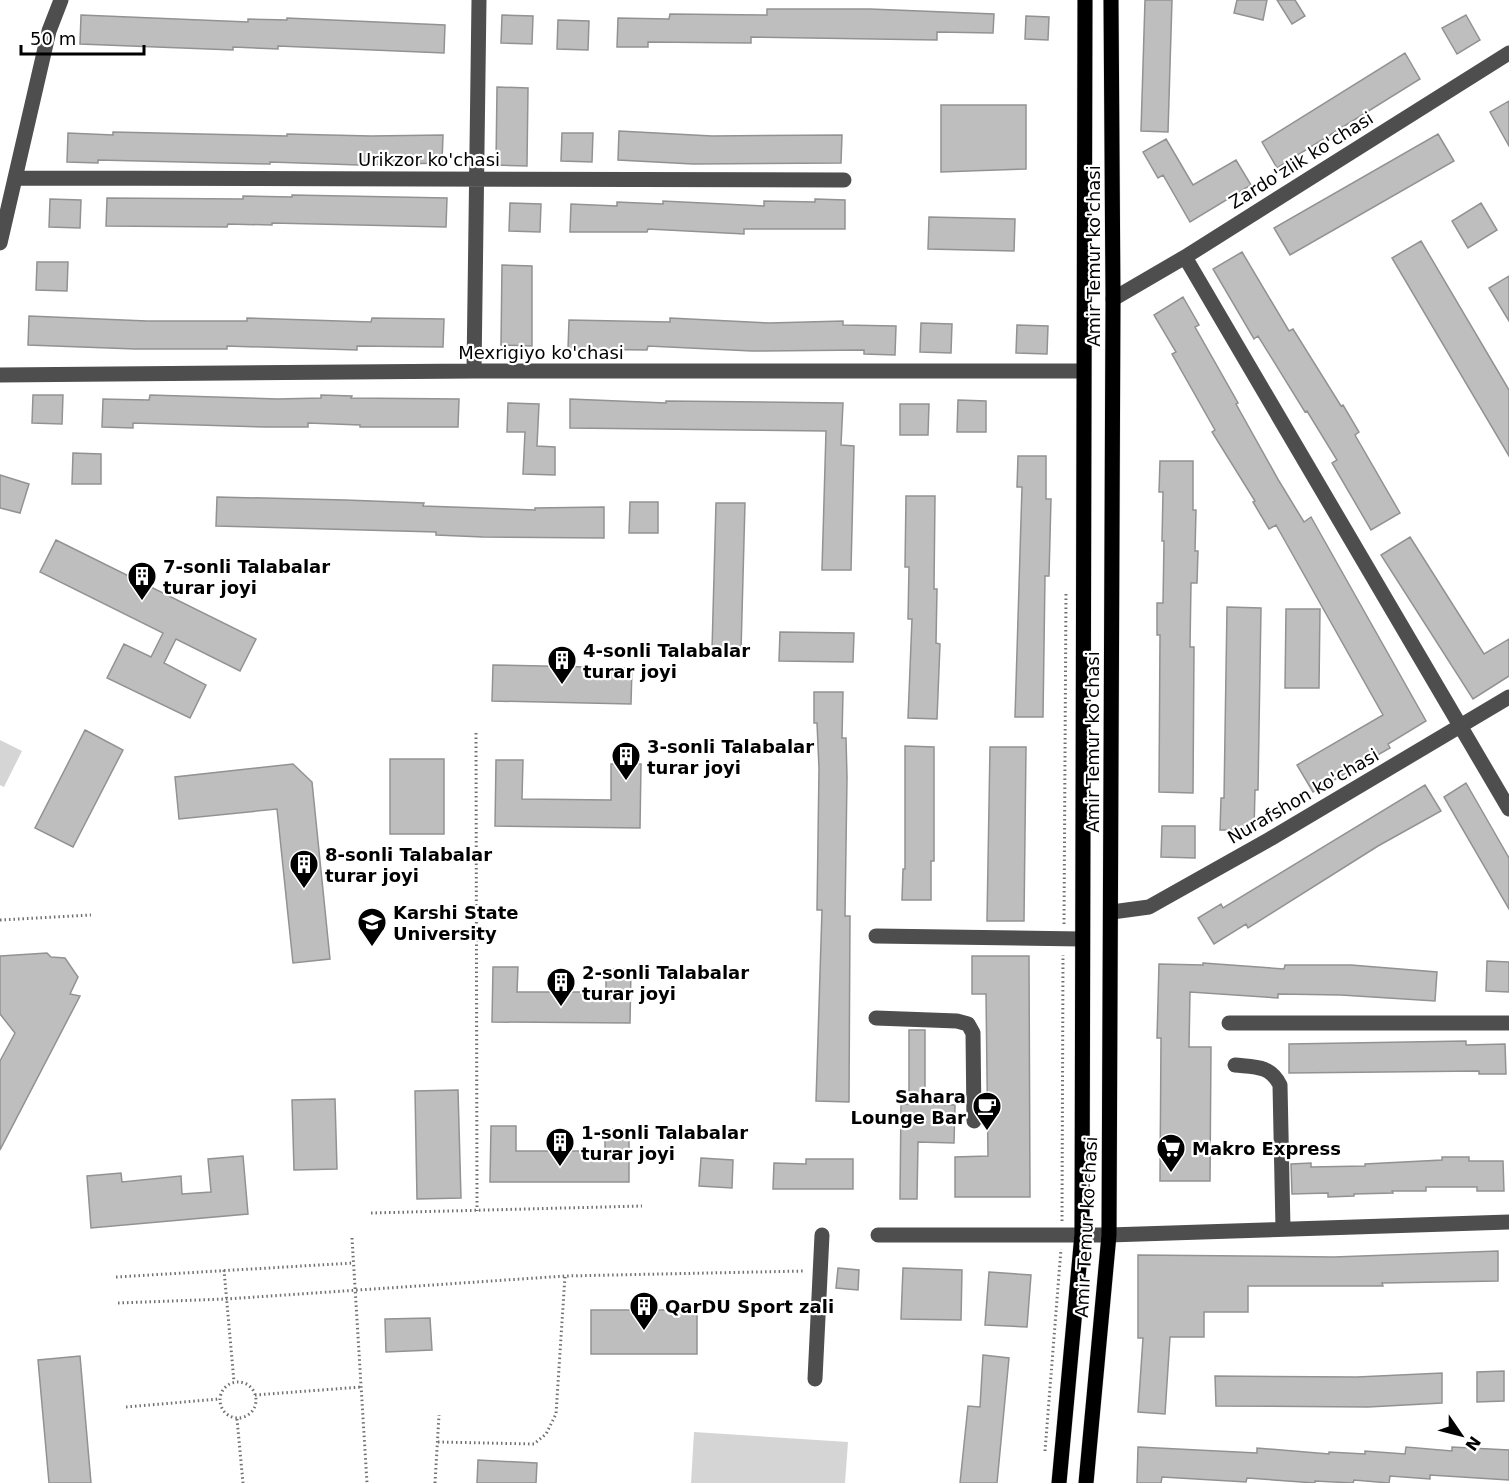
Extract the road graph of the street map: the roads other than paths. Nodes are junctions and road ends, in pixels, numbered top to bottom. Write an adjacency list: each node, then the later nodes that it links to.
1 (61, 0): 6 (street)
2 (479, 0): 7 (street)
3 (1084, 0): 13 (main road, Amir Temur ko'chasi)
4 (1111, 0): 11 (main road, Amir Temur ko'chasi)
5 (1509, 53): 10 (street, Zardo'zlik ko'chasi)
6 (15, 178): 7 (street, Urikzor ko'chasi); 9 (street)
7 (476, 178): 8 (street, Urikzor ko'chasi); 12 (street)
8 (844, 180)
9 (0, 243)
10 (1185, 257): 11 (street, Zardo'zlik ko'chasi); 16 (street)
11 (1113, 299): 18 (main road, Amir Temur ko'chasi)
12 (474, 371): 13 (street, Mexrigiyo ko'chasi); 14 (street, Mexrigiyo ko'chasi)
13 (1082, 371): 20 (main road, Amir Temur ko'chasi)
14 (0, 375)
15 (1509, 698): 16 (street, Nurafshon ko'chasi)
16 (1460, 726): 17 (street); 18 (street, Nurafshon ko'chasi)
17 (1509, 809)
18 (1112, 912): 31 (main road, Amir Temur ko'chasi)
19 (876, 936): 20 (street)
20 (1082, 939): 28 (main road, Amir Temur ko'chasi)
21 (876, 1018): 25 (street)
22 (1229, 1023): 23 (street)
23 (1509, 1023)
24 (1235, 1065): 27 (street)
25 (974, 1121)
26 (1509, 1222): 27 (street)
27 (1283, 1229): 31 (street)
28 (1082, 1234): 30 (street); 31 (street); 33 (main road, Amir Temur ko'chasi)
29 (822, 1235): 32 (street)
30 (878, 1235)
31 (1109, 1235): 34 (main road, Amir Temur ko'chasi)
32 (815, 1379)
33 (1059, 1483)
34 (1086, 1483)

